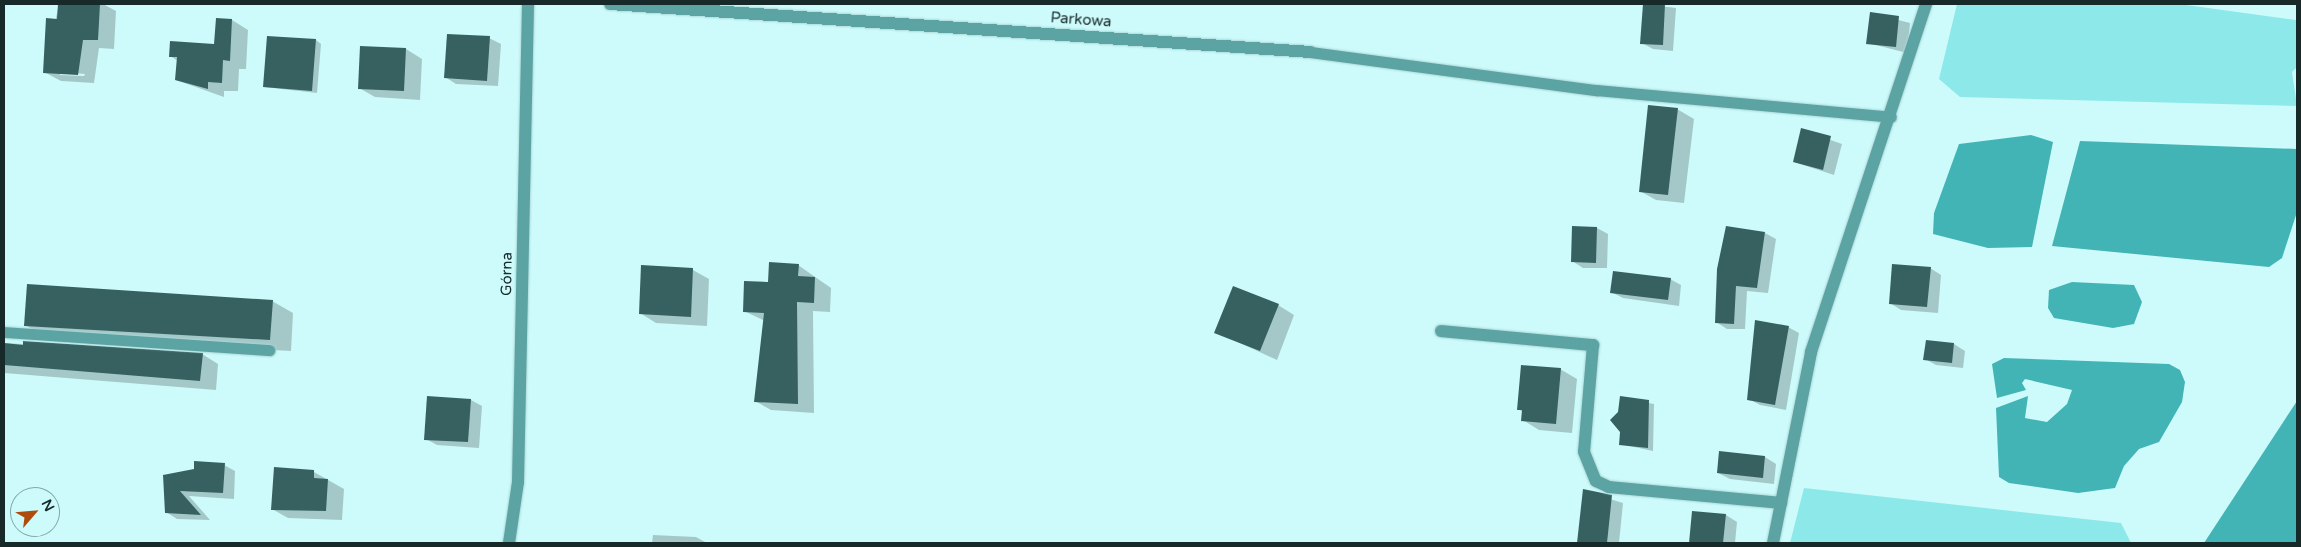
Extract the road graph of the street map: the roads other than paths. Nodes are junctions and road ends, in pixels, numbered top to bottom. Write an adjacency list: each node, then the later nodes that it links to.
1 (528, 4): 10 (street, Górna)
2 (610, 4): 4 (street, Parkowa)
3 (1926, 4): 5 (street)
4 (1310, 52): 5 (lane)
5 (1891, 117): 9 (street)
6 (1441, 331): 9 (street)
7 (4, 332): 8 (lane)
8 (269, 350)
9 (1781, 503): 11 (street)
10 (509, 543)
11 (1773, 543)

